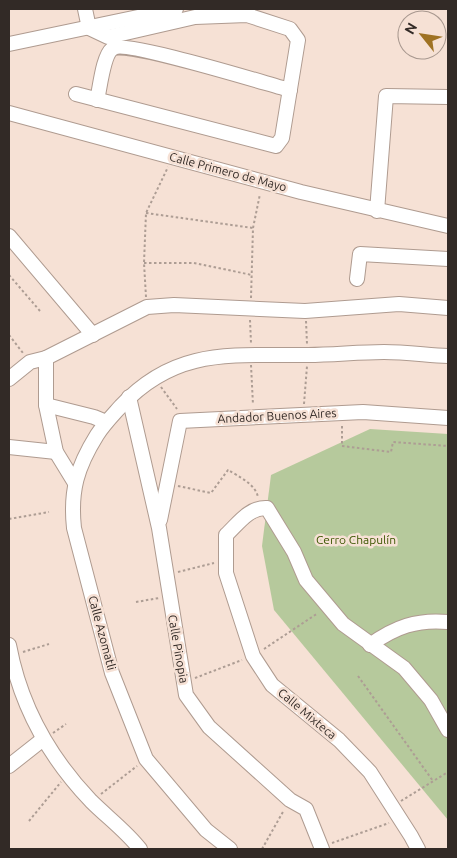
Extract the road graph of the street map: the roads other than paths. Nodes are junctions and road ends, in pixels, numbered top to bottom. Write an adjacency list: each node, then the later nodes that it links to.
1 (85, 9): 3 (street)
2 (176, 9): 3 (street)
3 (89, 28): 4 (street); 5 (street)
4 (9, 44)
5 (290, 90): 8 (street); 8 (street)
6 (76, 94): 8 (street)
7 (448, 97): 10 (street)
8 (98, 100)
9 (9, 113): 10 (street, Calle Primero de Mayo)
10 (377, 211): 11 (street, Calle Primero de Mayo)
11 (448, 226)
12 (9, 236): 16 (street)
13 (448, 259): 14 (street)
14 (357, 279)
15 (448, 308): 16 (street)
16 (93, 335): 18 (street)
17 (448, 356): 20 (street, Calle Azomatli)
18 (46, 358): 19 (street); 21 (street)
19 (9, 379)
20 (129, 397): 23 (street, Calle Azomatli); 27 (street)
21 (46, 405): 23 (street); 25 (street)
22 (448, 418): 27 (street, Andador Buenos Aires)
23 (106, 422): 26 (street, Calle Azomatli)
24 (9, 447): 25 (street)
25 (56, 452): 26 (street)
26 (75, 483): 36 (street, Calle Azomatli)
27 (159, 494): 34 (street, Calle Pinopia)
28 (448, 622): 29 (street)
29 (370, 645): 31 (street); 37 (street, Calle Mixteca)
30 (9, 652): 32 (street)
31 (448, 730)
32 (42, 740): 33 (street); 35 (street)
33 (9, 766)
34 (321, 848)
35 (140, 849)
36 (230, 849)
37 (418, 849)

